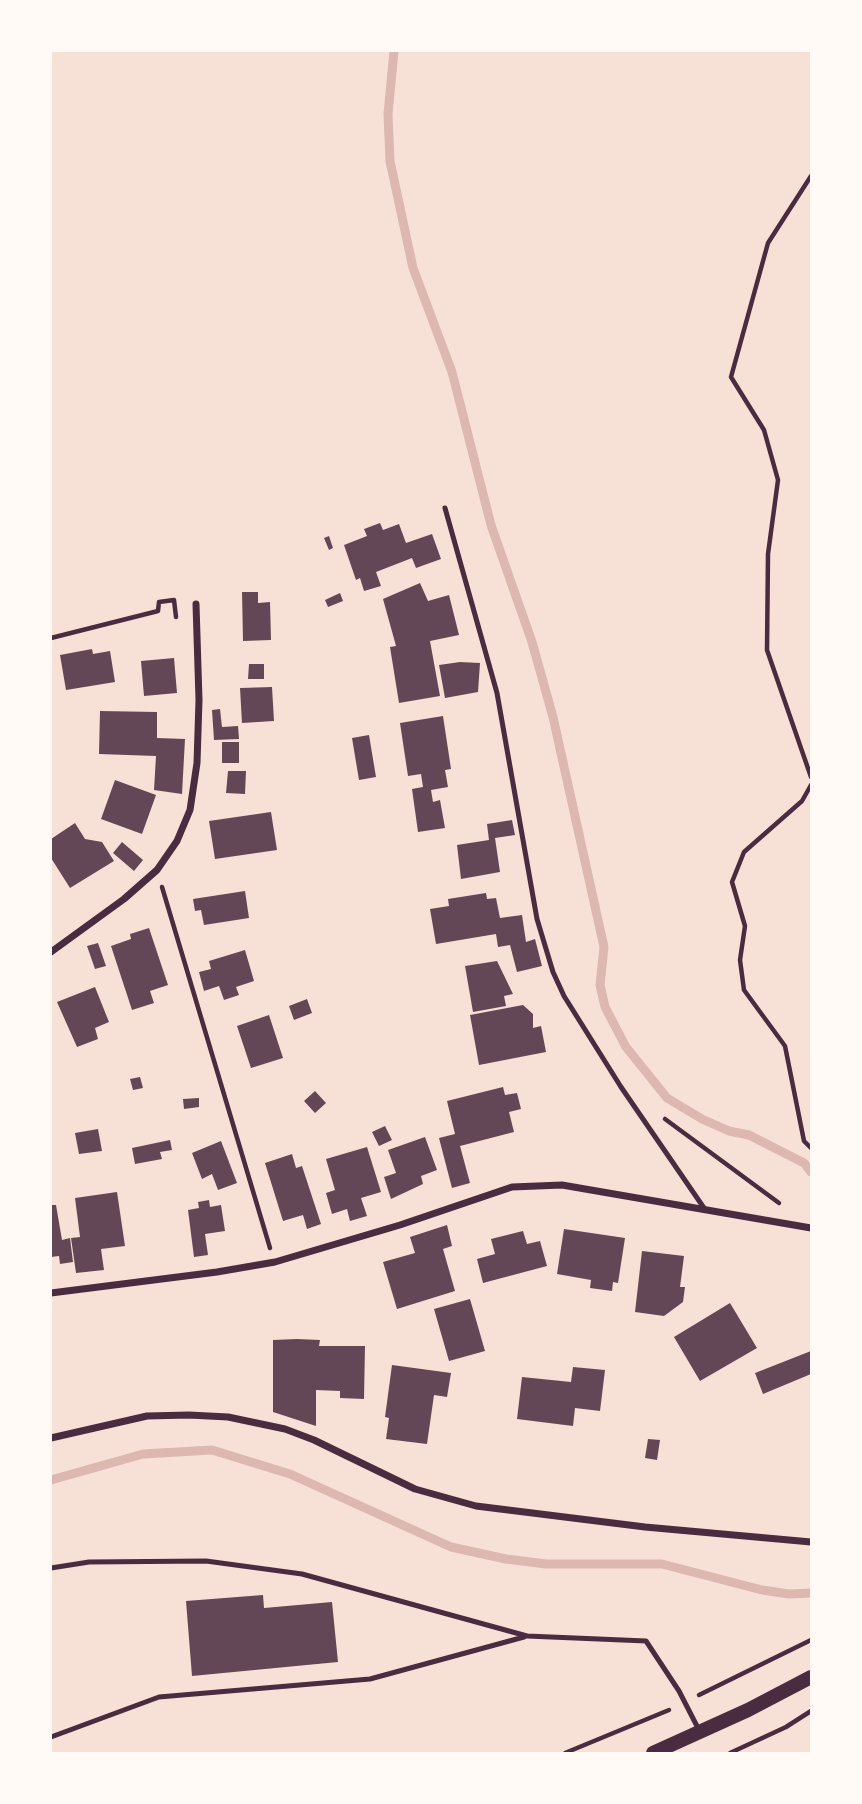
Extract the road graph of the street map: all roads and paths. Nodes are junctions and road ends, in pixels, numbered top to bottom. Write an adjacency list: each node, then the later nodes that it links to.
1 (811, 176): 5 (path)
2 (445, 508): 11 (lane)
3 (196, 604): 4 (path); 7 (street)
4 (51, 638)
5 (811, 777)
6 (811, 785): 10 (path)
7 (157, 870): 8 (street); 14 (path)
8 (51, 952)
9 (655, 1111): 12 (path)
10 (811, 1148)
11 (704, 1208): 13 (street); 14 (street)
12 (789, 1209)
13 (811, 1228)
14 (275, 1262): 15 (street)
15 (51, 1293)
16 (51, 1438): 17 (street)
17 (811, 1542)
18 (51, 1568): 19 (lane)
19 (527, 1636): 22 (lane); 23 (lane)
20 (811, 1677): 22 (main road)
21 (811, 1711): 25 (path)
22 (701, 1732): 24 (main road)
23 (51, 1737)
24 (653, 1753)
25 (730, 1753)

